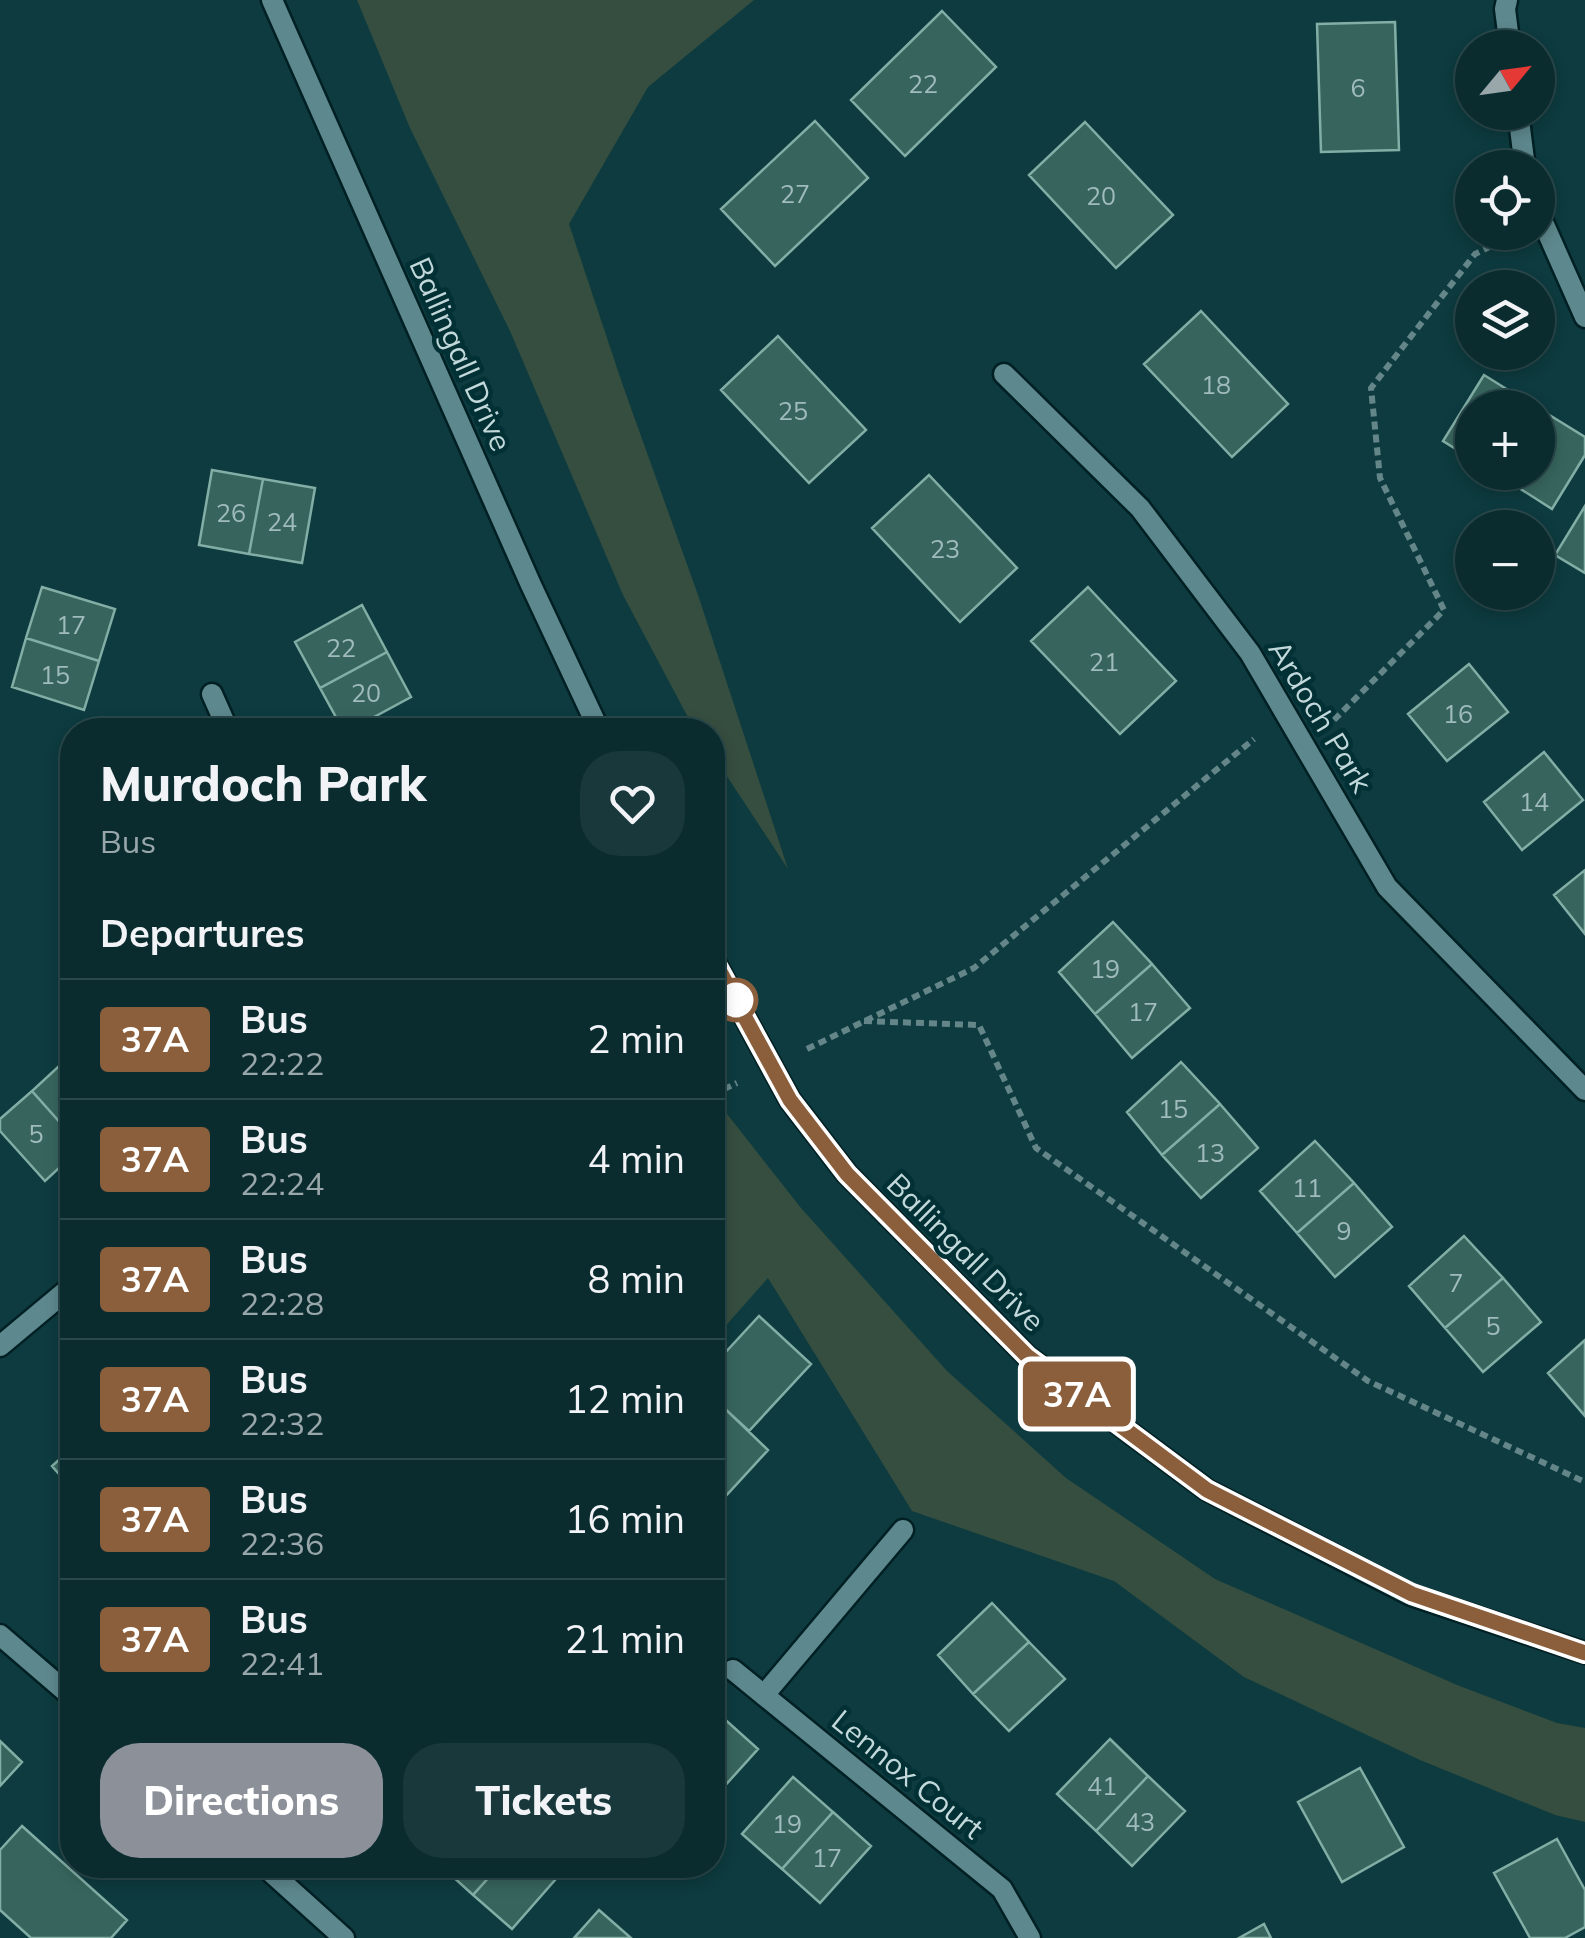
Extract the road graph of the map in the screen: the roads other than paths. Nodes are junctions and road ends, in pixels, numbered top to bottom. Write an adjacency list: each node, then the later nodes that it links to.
1 (272, 0): 9 (street, Ballingall Drive)
2 (1507, 0): 3 (street)
3 (1508, 30)
4 (1555, 249): 5 (street)
5 (1585, 318)
6 (1004, 374): 11 (street, Ardoch Park)
7 (212, 694): 8 (street)
8 (223, 718)
9 (594, 718)
10 (725, 981): 16 (street, Ballingall Drive)
11 (1585, 1090)
12 (60, 1296): 13 (street)
13 (0, 1346)
14 (903, 1530): 19 (street)
15 (0, 1635): 18 (street)
16 (1585, 1653)
17 (733, 1670): 19 (street, Lennox Court)
18 (60, 1687)
19 (764, 1695): 23 (street, Lennox Court)
20 (274, 1878): 21 (street)
21 (318, 1929): 22 (street)
22 (344, 1938)
23 (1030, 1938)

